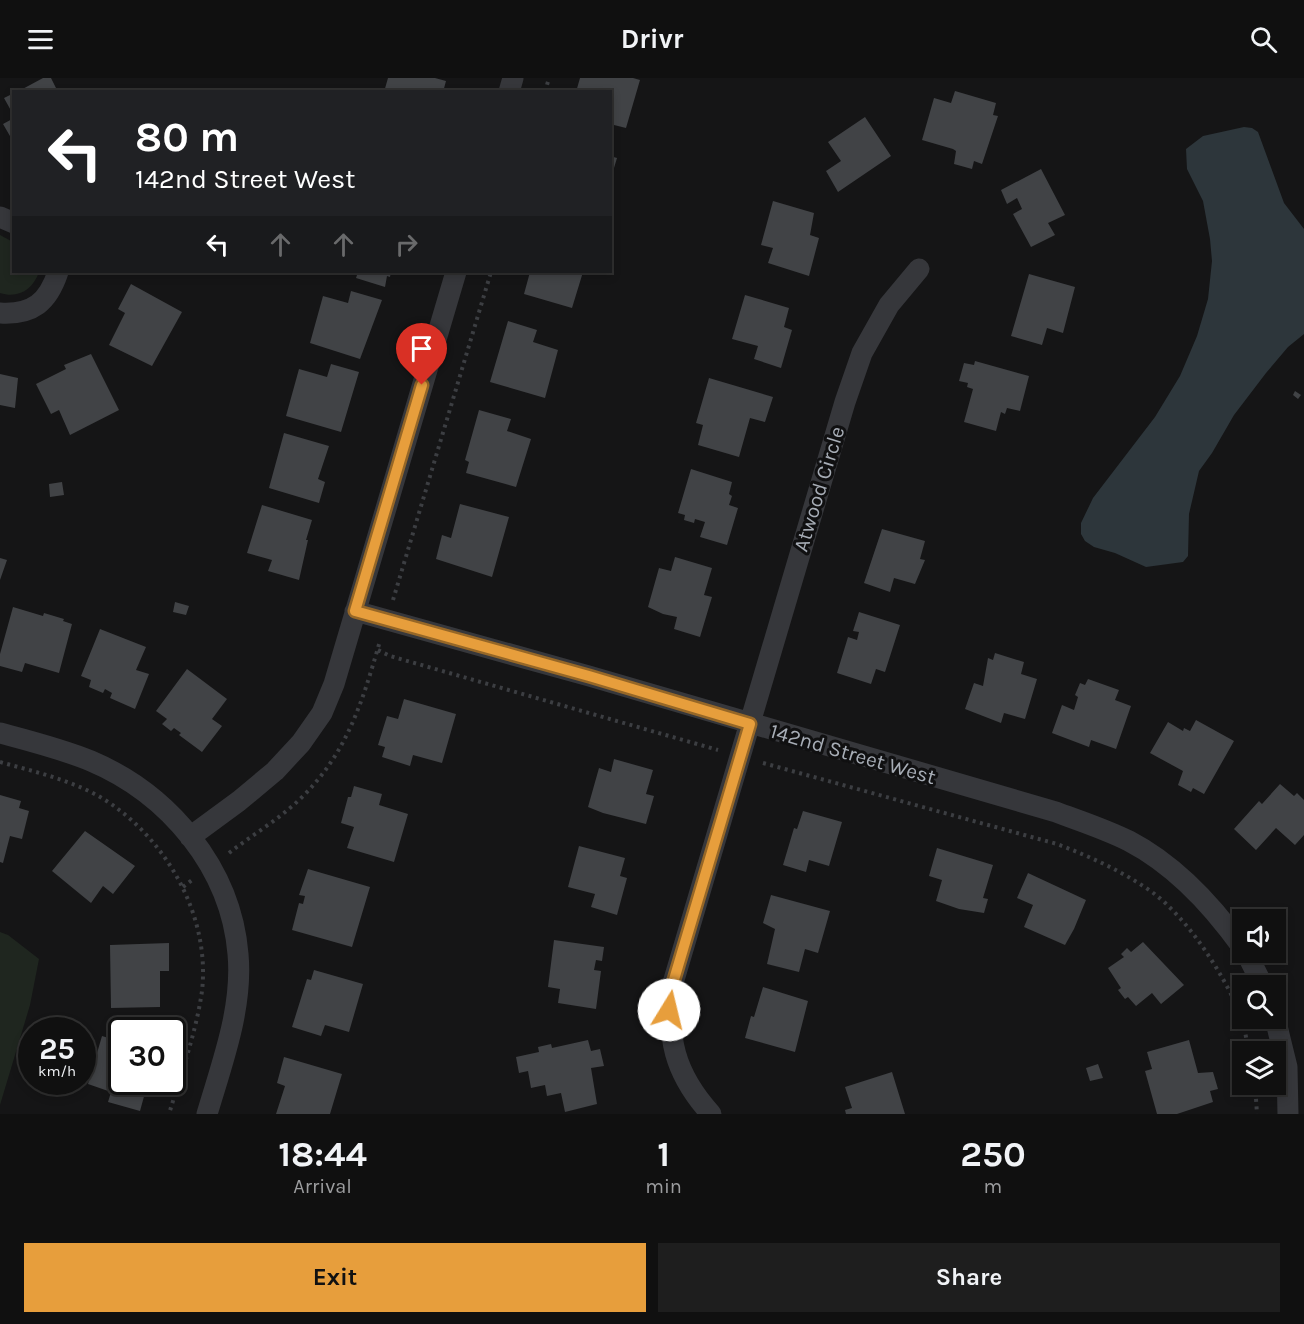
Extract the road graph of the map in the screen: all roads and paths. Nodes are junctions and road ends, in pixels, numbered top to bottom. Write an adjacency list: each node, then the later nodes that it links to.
1 (920, 269): 7 (street, Atwood Circle)
2 (58, 273): 4 (street)
3 (456, 273): 5 (street)
4 (0, 313)
5 (355, 611): 7 (street, 142nd Street West); 11 (street)
6 (378, 650): 9 (path)
7 (750, 724): 9 (street, Atwood Circle); 12 (street, 142nd Street West)
8 (0, 733): 11 (street)
9 (740, 757): 14 (path); 19 (street, Atwood Circle)
10 (0, 762): 17 (path)
11 (190, 837): 18 (street)
12 (1232, 933)
13 (1280, 1029): 15 (street)
14 (1246, 1041)
15 (1296, 1066): 21 (street)
16 (1256, 1095): 20 (path)
17 (169, 1114)
18 (207, 1114)
19 (711, 1114)
20 (1257, 1114)
21 (1288, 1114)

